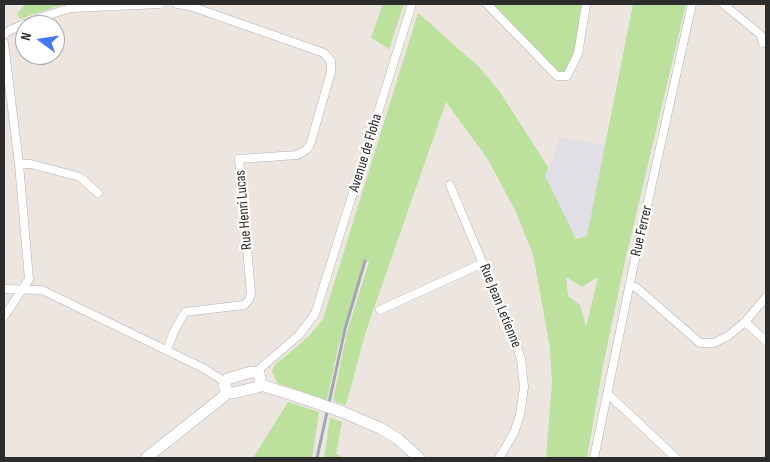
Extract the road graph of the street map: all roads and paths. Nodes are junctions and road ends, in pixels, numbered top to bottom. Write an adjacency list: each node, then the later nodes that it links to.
1 (160, 4): 8 (street)
2 (177, 4): 23 (street, Rue Henri Lucas)
3 (412, 4): 24 (street, Avenue de Floha)
4 (487, 4): 5 (street)
5 (586, 4)
6 (692, 4): 15 (street, Rue Ferrer)
7 (723, 4): 9 (street)
8 (5, 34): 10 (street)
9 (763, 43)
10 (4, 44): 11 (street)
11 (19, 164): 13 (street); 16 (street)
12 (450, 185): 14 (street, Rue Jean Letienne)
13 (98, 193)
14 (483, 263): 19 (street); 30 (street, Rue Jean Letienne)
15 (630, 285): 21 (street); 27 (street, Rue Ferrer)
16 (24, 288): 17 (street); 20 (street); 23 (street)
17 (4, 289)
18 (766, 297): 21 (street)
19 (380, 310)
20 (4, 317)
21 (745, 322): 22 (street)
22 (766, 341)
23 (167, 350): 26 (street)
24 (256, 372): 25 (street); 26 (street)
25 (261, 385): 26 (street); 29 (street, bridge)
26 (226, 386): 28 (street)
27 (608, 394): 31 (street, Rue Ferrer); 32 (street)
28 (146, 458)
29 (419, 458)
30 (499, 458)
31 (594, 458)
32 (676, 458)

